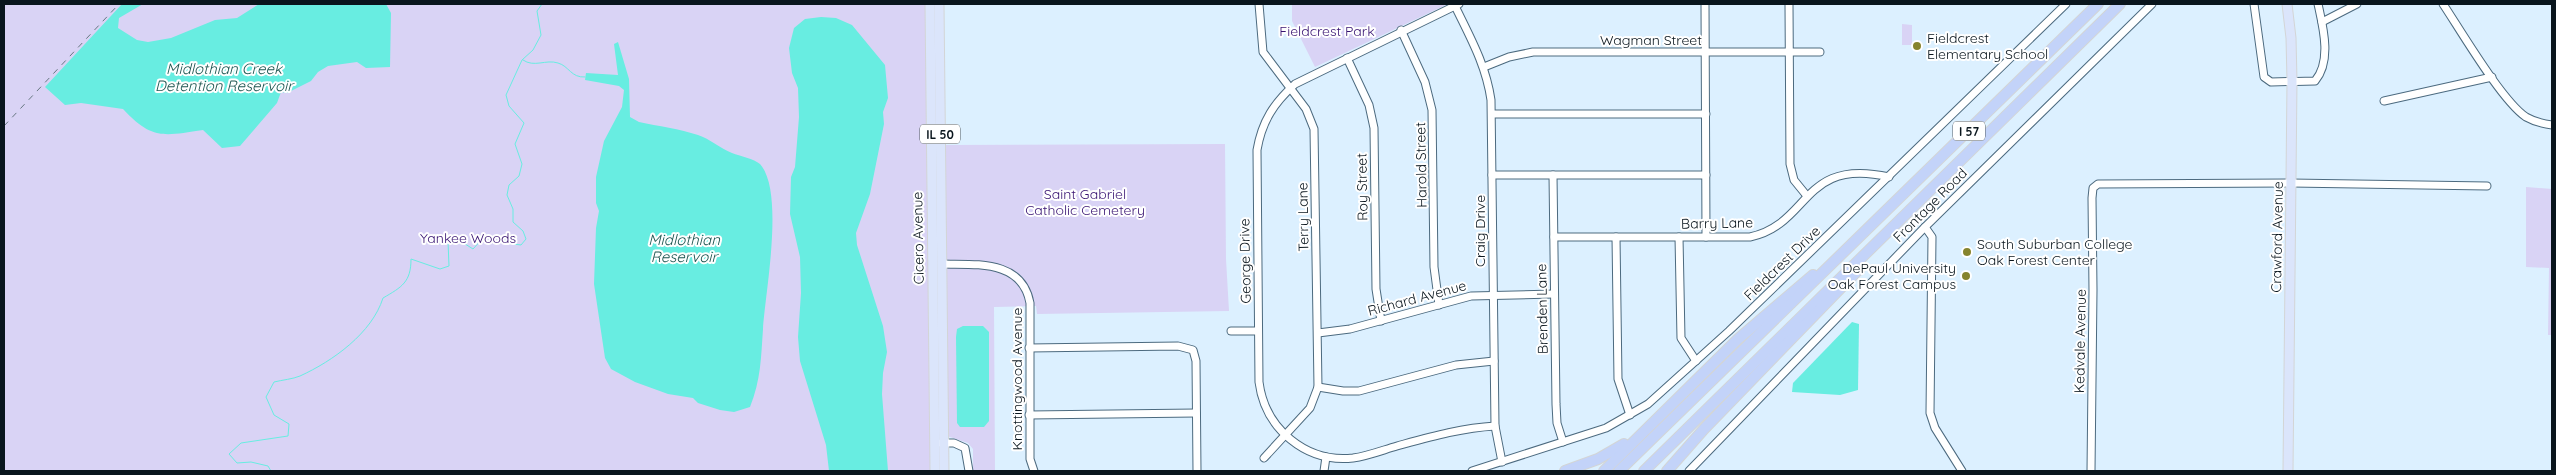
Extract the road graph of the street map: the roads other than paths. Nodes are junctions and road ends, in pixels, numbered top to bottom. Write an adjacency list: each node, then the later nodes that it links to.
1 (930, 4): 64 (main road, Cicero Avenue / IL 50)
2 (939, 4): 44 (main road, Cicero Avenue / IL 50)
3 (1259, 4): 25 (street, Terry Lane)
4 (1705, 4): 18 (street)
5 (1789, 4): 19 (street)
6 (2066, 4): 33 (street, Fieldcrest Drive)
7 (2098, 4): 43 (highway, I 57)
8 (2120, 4): 42 (highway, I 57)
9 (2152, 4): 37 (street, Frontage Road)
10 (2254, 4): 24 (street)
11 (2286, 4): 24 (main road, Crawford Avenue)
12 (2318, 4): 16 (street)
13 (2357, 4): 16 (street)
14 (2443, 4): 23 (street)
15 (1457, 5): 17 (street, George Drive); 22 (street, Craig Drive)
16 (2322, 22): 24 (street)
17 (1401, 30): 21 (street, George Drive); 47 (street, Harold Street)
18 (1705, 52): 19 (street, Wagman Street); 22 (street, Wagman Street); 28 (street)
19 (1789, 52): 20 (street, Wagman Street); 36 (street)
20 (1820, 52)
21 (1347, 58): 25 (street, George Drive); 48 (street, Roy Street)
22 (1484, 67): 27 (street, Craig Drive)
23 (2492, 77): 26 (street); 29 (street)
24 (2292, 81): 34 (main road, Crawford Avenue)
25 (1290, 89): 49 (street, George Drive); 51 (street, Terry Lane)
26 (2384, 102)
27 (1492, 114): 28 (street); 30 (street, Craig Drive)
28 (1706, 114): 32 (street)
29 (2552, 125)
30 (1492, 175): 31 (street); 45 (street, Craig Drive)
31 (1553, 175): 32 (street); 39 (street, Brenden Lane)
32 (1706, 176): 41 (street)
33 (1888, 177): 36 (street, Barry Lane); 54 (street, Fieldcrest Drive)
34 (2291, 183): 35 (street); 83 (street, Kedvale Avenue); 84 (main road, Crawford Avenue)
35 (2487, 186)
36 (1807, 196): 41 (street, Barry Lane)
37 (1925, 227): 81 (street, Frontage Road); 82 (street)
38 (1616, 236): 39 (street, Barry Lane); 40 (street, Barry Lane); 58 (street)
39 (1554, 237): 46 (street, Brenden Lane)
40 (1678, 237): 41 (street, Barry Lane); 54 (street)
41 (1706, 237)
42 (1882, 238): 61 (highway); 78 (highway, I 57)
43 (1839, 258): 59 (highway); 77 (highway, I 57)
44 (942, 264): 52 (street, Knottingwood Avenue); 64 (main road, Cicero Avenue / IL 50)
45 (1493, 294): 46 (street, Richard Avenue); 47 (street, Richard Avenue); 53 (street, Craig Drive)
46 (1554, 294): 63 (street, Brenden Lane)
47 (1439, 305): 48 (street, Richard Avenue)
48 (1381, 321): 51 (street, Richard Avenue)
49 (1258, 331): 50 (street); 62 (street, George Drive)
50 (1231, 332)
51 (1318, 333): 55 (street, Terry Lane)
52 (1029, 348): 56 (street); 57 (street, Knottingwood Avenue)
53 (1494, 361): 55 (street); 60 (street, Craig Drive)
54 (1696, 361): 58 (street, Fieldcrest Drive)
55 (1318, 387): 62 (street, Terry Lane)
56 (1196, 413): 57 (street); 72 (street)
57 (1029, 415): 71 (street, Knottingwood Avenue)
58 (1630, 416): 63 (street, Fieldcrest Drive)
59 (1651, 424): 75 (highway); 76 (highway)
60 (1495, 426): 65 (street, George Drive); 67 (street, Craig Drive)
61 (1704, 429): 79 (highway); 80 (highway)
62 (1285, 436): 65 (street, George Drive); 66 (street, Terry Lane)
63 (1563, 442): 67 (street, Fieldcrest Drive)
64 (939, 443): 68 (main road, Cicero Avenue / IL 50); 69 (main road, Cicero Avenue / IL 50); 70 (street)
65 (1326, 457): 73 (street)
66 (1264, 458)
67 (1502, 462): 74 (street, Fieldcrest Drive)
68 (935, 471)
69 (944, 471)
70 (969, 471)
71 (1034, 471)
72 (1197, 471)
73 (1324, 471)
74 (1472, 471)
75 (1565, 471)
76 (1604, 471)
77 (1619, 471)
78 (1644, 471)
79 (1659, 471)
80 (1667, 471)
81 (1689, 471)
82 (1962, 471)
83 (2091, 471)
84 (2288, 471)

